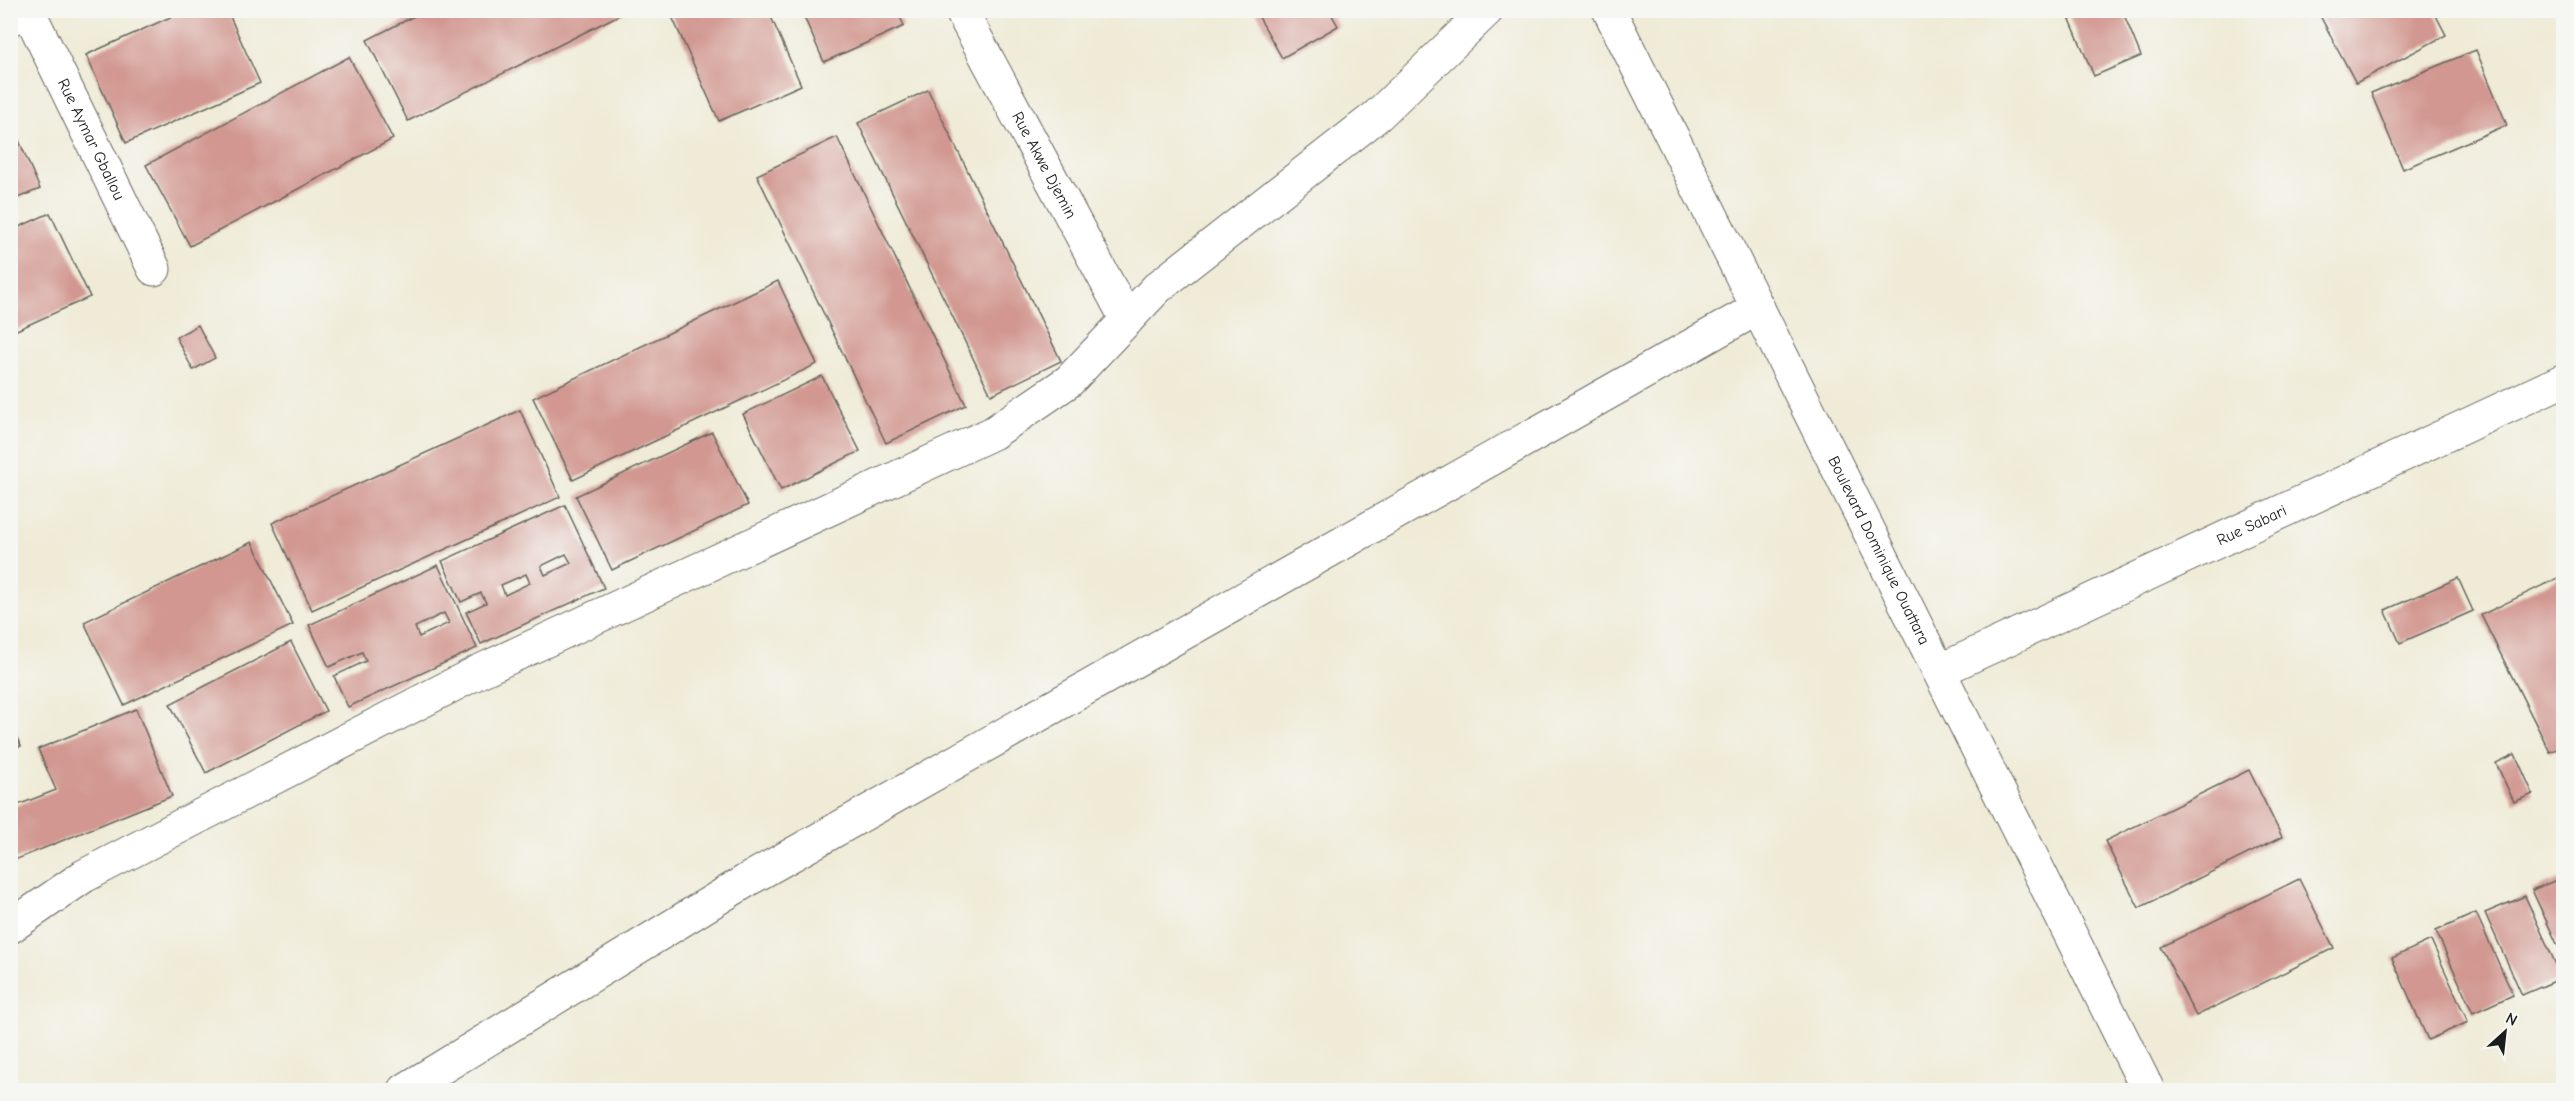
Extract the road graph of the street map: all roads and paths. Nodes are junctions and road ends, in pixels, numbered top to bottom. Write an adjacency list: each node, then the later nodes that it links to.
1 (28, 10): 5 (street); 6 (street, Rue Aymar Gballou)
2 (961, 10): 8 (street, Rue Akwe Djemin)
3 (1487, 10): 8 (street)
4 (1609, 10): 7 (street, Boulevard Dominique Ouattara)
5 (10, 19)
6 (154, 269)
7 (1758, 308): 10 (street, Boulevard Dominique Ouattara); 12 (street)
8 (1127, 320): 11 (street)
9 (2564, 380): 10 (street, Rue Sabari)
10 (1939, 671): 13 (street, Boulevard Dominique Ouattara)
11 (10, 927)
12 (405, 1090)
13 (2148, 1090)

